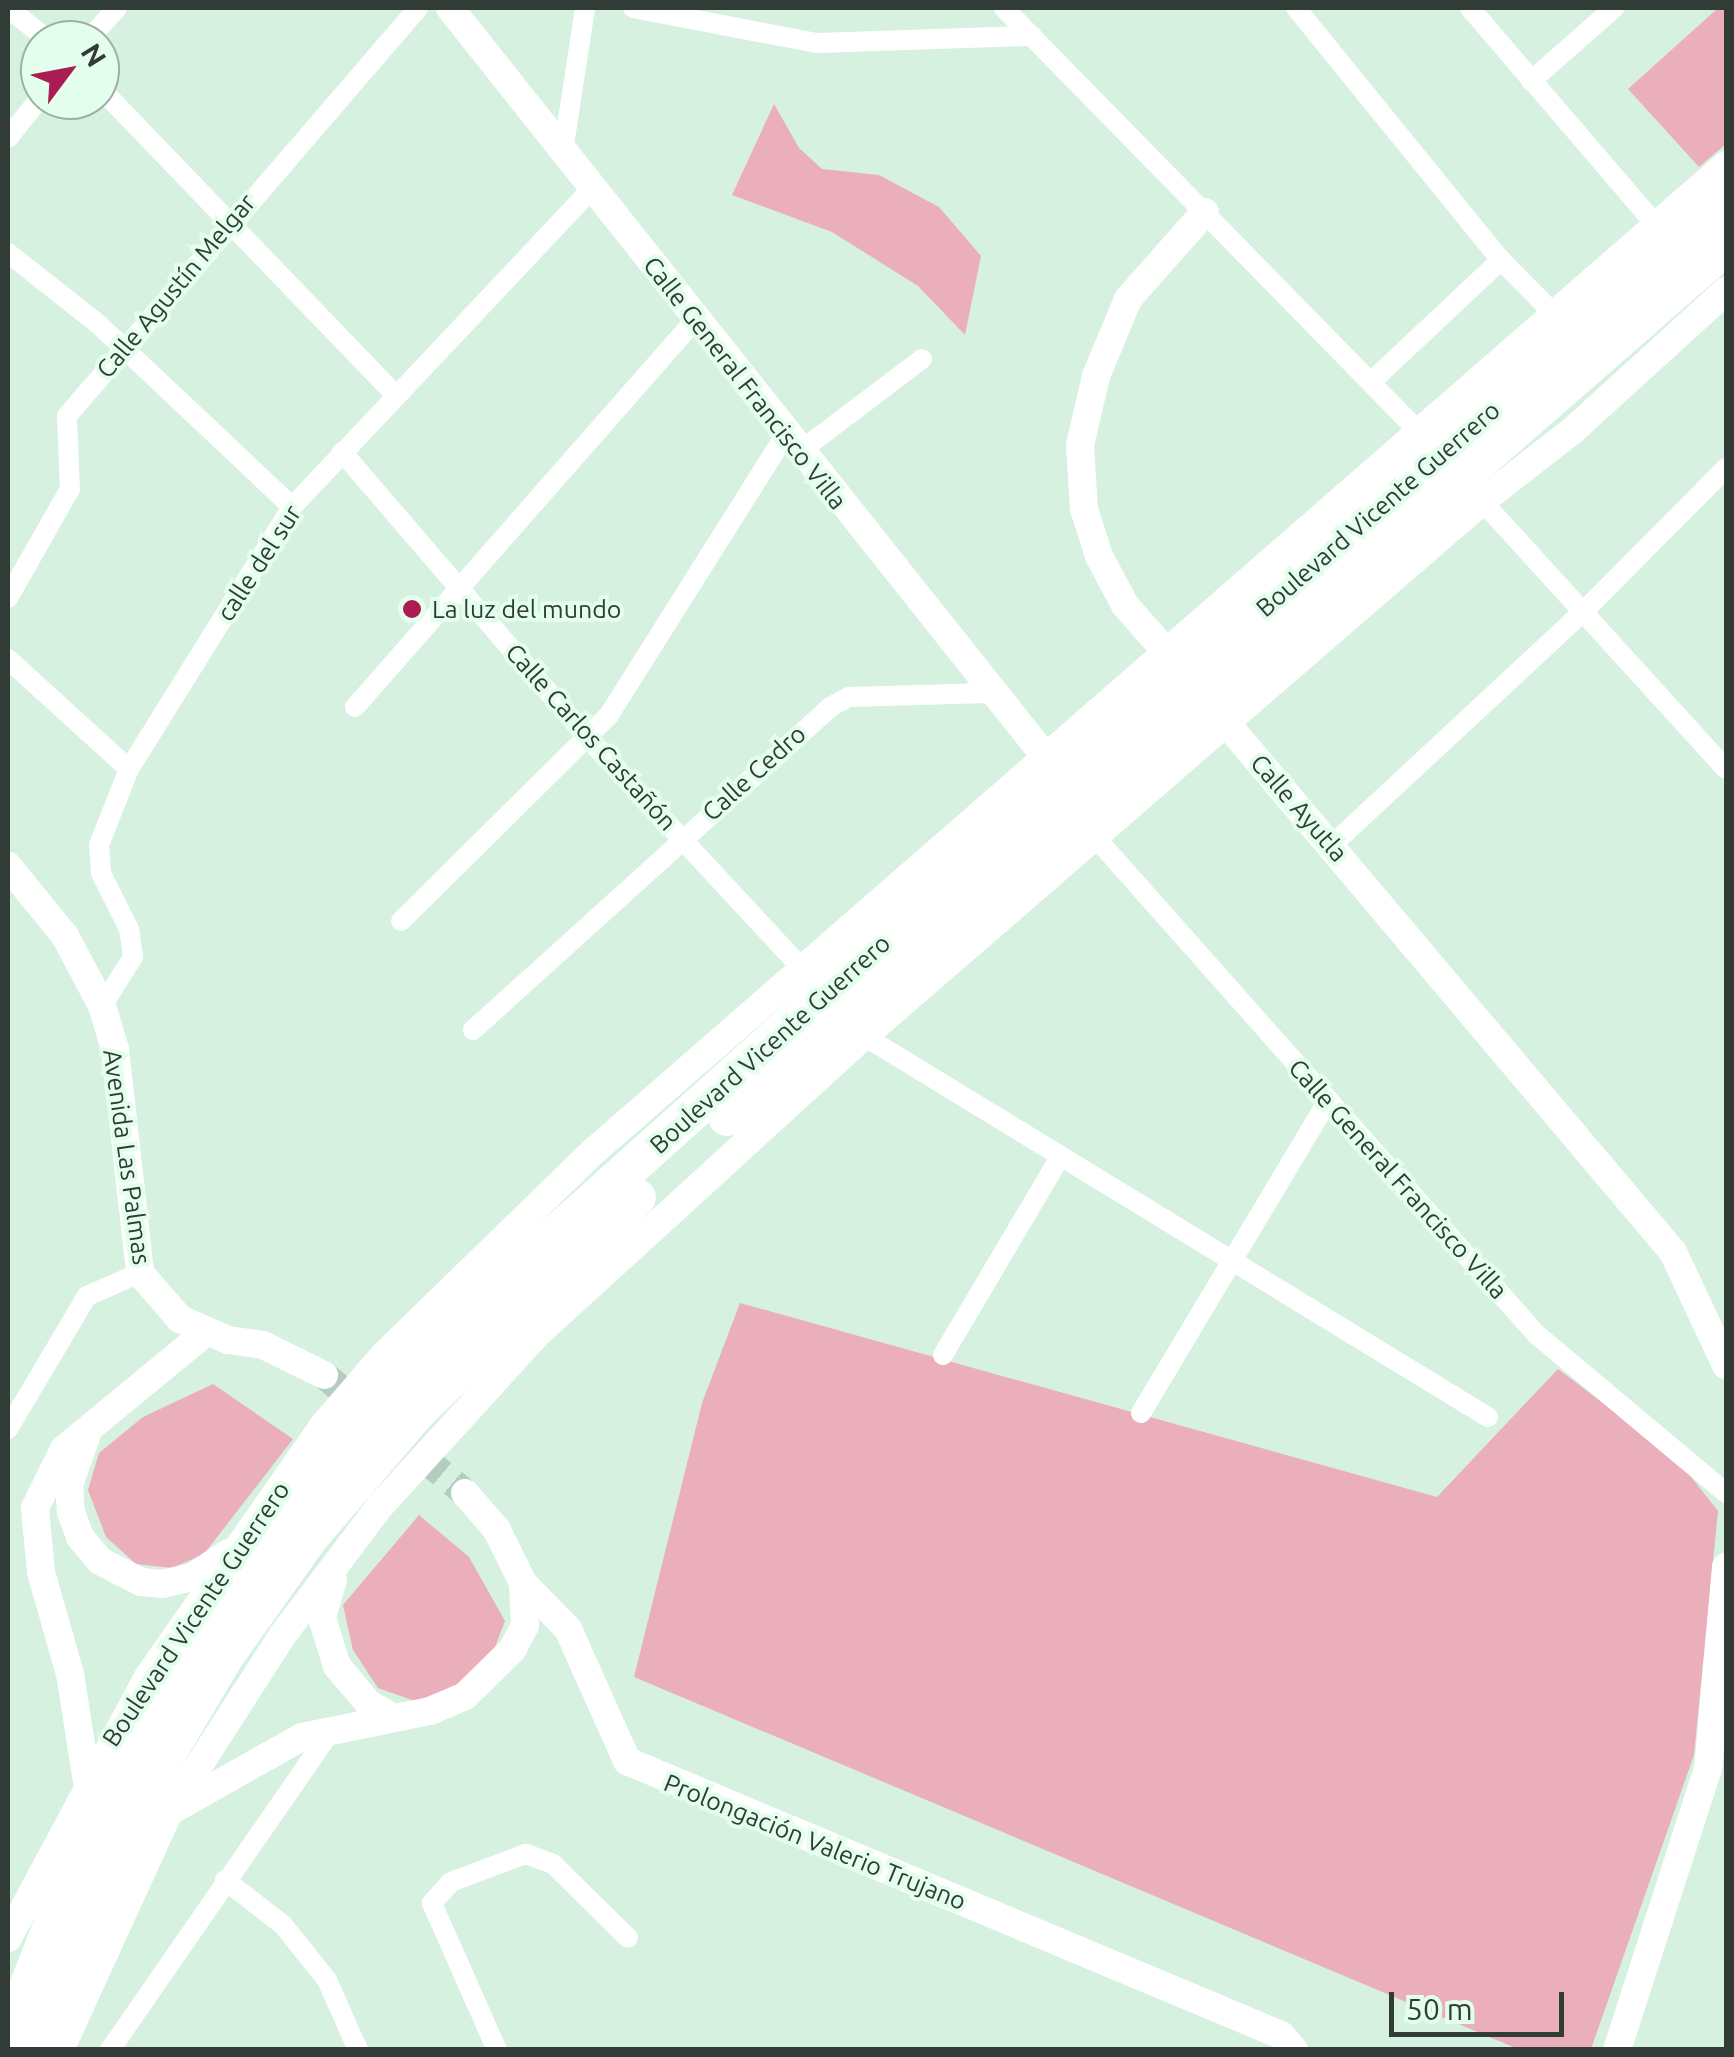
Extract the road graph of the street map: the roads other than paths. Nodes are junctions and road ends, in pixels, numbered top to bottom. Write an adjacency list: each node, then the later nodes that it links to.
1 (418, 8): 17 (street, Calle Agustín Melgar)
2 (450, 8): 12 (main road, Calle General Francisco Villa)
3 (585, 8): 12 (street)
4 (633, 8): 9 (street)
5 (1004, 8): 9 (street)
6 (1296, 8): 21 (street)
7 (1470, 8): 10 (street)
8 (1614, 8): 10 (street)
9 (1032, 36): 16 (street)
10 (1531, 80): 18 (street)
11 (120, 109): 17 (street)
12 (563, 152): 14 (main road, Calle General Francisco Villa)
13 (1726, 165): 18 (main road, Boulevard Vicente Guerrero)
14 (592, 189): 24 (main road, Calle General Francisco Villa); 28 (street, calle del sur)
15 (1726, 204): 40 (highway, Boulevard Vicente Guerrero)
16 (1205, 212): 27 (street); 38 (main road, Calle Ayutla)
17 (228, 223): 25 (street, Calle Agustín Melgar); 28 (street)
18 (1657, 226): 23 (main road, Boulevard Vicente Guerrero)
19 (1726, 246): 40 (highway, Boulevard Vicente Guerrero)
20 (8, 254): 25 (street)
21 (1501, 260): 23 (street); 27 (street)
22 (1726, 291): 33 (main road)
23 (1556, 316): 29 (main road, Boulevard Vicente Guerrero)
24 (695, 320): 30 (main road, Calle General Francisco Villa); 35 (street)
25 (123, 347): 34 (street); 36 (street, Calle Agustín Melgar)
26 (922, 359): 30 (street)
27 (1371, 382): 29 (street)
28 (396, 396): 31 (street, calle del sur)
29 (1420, 432): 38 (main road, Boulevard Vicente Guerrero)
30 (792, 443): 41 (main road, Calle General Francisco Villa); 44 (street)
31 (342, 452): 34 (street, calle del sur); 35 (street, Calle Carlos Castañón)
32 (1726, 468): 37 (street)
33 (1482, 500): 37 (street); 43 (main road)
34 (292, 507): 47 (street, calle del sur)
35 (458, 584): 42 (street); 44 (street, Calle Carlos Castañón)
36 (8, 598)
37 (1585, 610): 48 (street); 51 (street)
38 (1166, 650): 43 (main road, Calle Ayutla); 46 (main road, Boulevard Vicente Guerrero)
39 (8, 658): 47 (street)
40 (1216, 668): 45 (highway, Boulevard Vicente Guerrero)
41 (988, 693): 46 (main road, Calle General Francisco Villa); 50 (street, Calle Cedro)
42 (355, 708)
43 (1226, 725): 49 (main road); 51 (main road, Calle Ayutla)
44 (586, 736): 50 (street, Calle Carlos Castañón); 53 (street)
45 (1126, 747): 79 (highway, Boulevard Vicente Guerrero); 86 (highway, Boulevard Vicente Guerrero)
46 (1044, 755): 54 (main road, Boulevard Vicente Guerrero)
47 (129, 769): 55 (street, calle del sur)
48 (1726, 770)
49 (1096, 838): 57 (main road); 58 (street, Calle General Francisco Villa)
50 (682, 839): 54 (street, Calle Carlos Castañón); 56 (street, Calle Cedro)
51 (1332, 845): 64 (main road, Calle Ayutla)
52 (8, 866): 55 (main road, Avenida Las Palmas)
53 (401, 921)
54 (806, 973): 72 (main road, Boulevard Vicente Guerrero)
55 (102, 1006): 61 (main road, Avenida Las Palmas)
56 (473, 1030)
57 (864, 1036): 59 (street); 73 (main road)
58 (1328, 1100): 60 (street); 71 (street, Calle General Francisco Villa)
59 (1059, 1159): 60 (street); 63 (street)
60 (1235, 1265): 66 (street); 67 (street)
61 (140, 1272): 62 (main road, Avenida Las Palmas); 69 (street)
62 (206, 1332): 65 (main road, Avenida Las Palmas); 68 (main road)
63 (942, 1355)
64 (1726, 1365)
65 (324, 1375)
66 (1141, 1413)
67 (1488, 1417)
68 (92, 1422): 72 (main road); 79 (main road)
69 (8, 1429)
70 (465, 1493): 75 (main road, Prolongación Valerio Trujano)
71 (1726, 1493)
72 (241, 1544): 79 (main road, Boulevard Vicente Guerrero)
73 (337, 1563): 76 (main road); 80 (main road)
74 (1726, 1568): 78 (main road)
75 (522, 1583): 76 (main road); 91 (main road, Prolongación Valerio Trujano)
76 (392, 1717): 77 (main road)
77 (331, 1731): 80 (main road); 81 (street)
78 (1718, 1747): 92 (main road)
79 (92, 1796): 82 (main road, Boulevard Vicente Guerrero); 84 (highway); 85 (highway, Boulevard Vicente Guerrero)
80 (169, 1812): 87 (main road)
81 (226, 1880): 88 (street); 89 (street)
82 (8, 1938)
83 (628, 1938): 90 (street)
84 (8, 1964)
85 (8, 2038)
86 (34, 2050)
87 (60, 2050)
88 (110, 2050)
89 (358, 2050)
90 (496, 2050)
91 (1294, 2050)
92 (1617, 2050)

